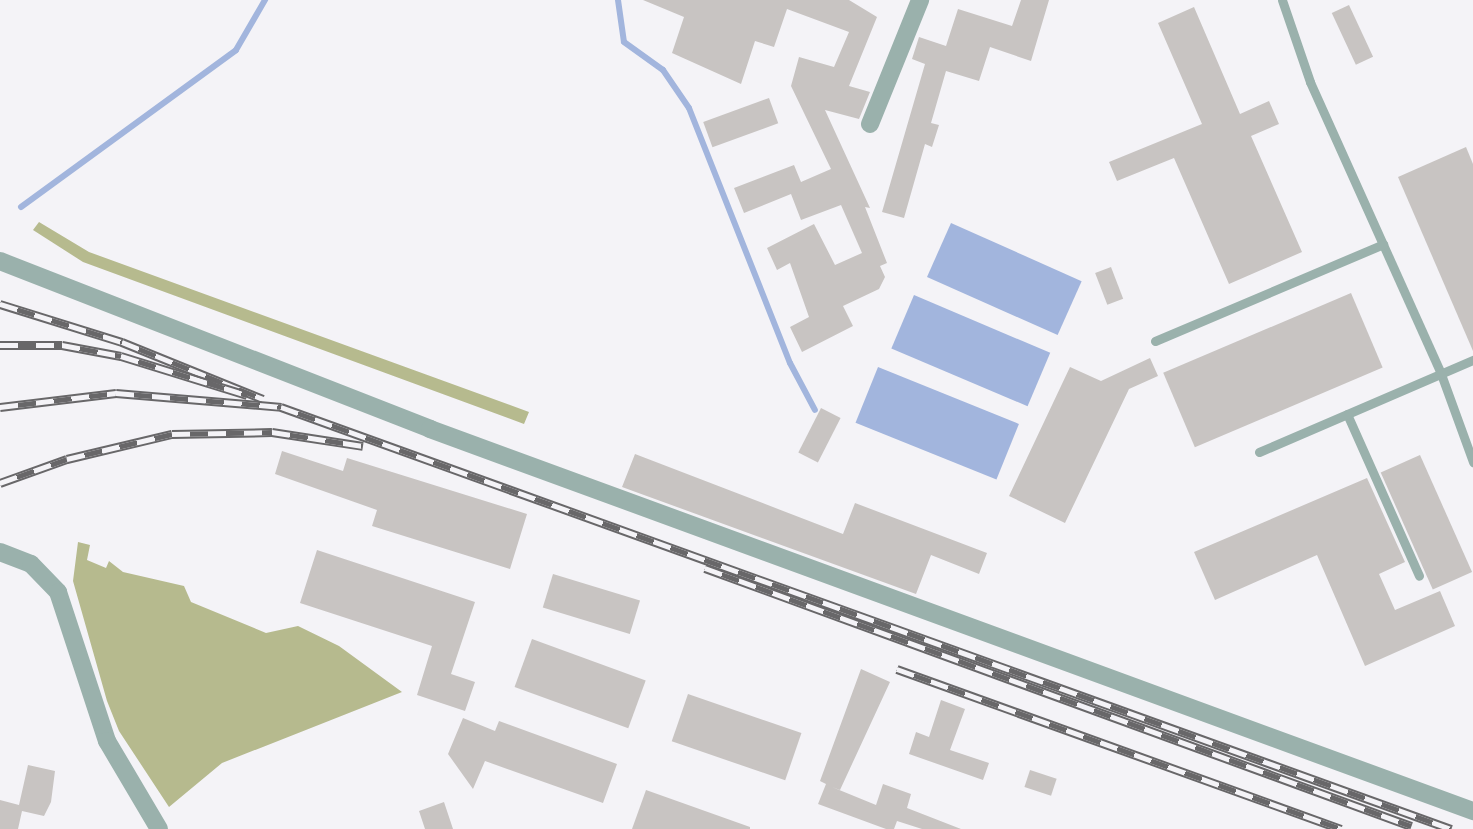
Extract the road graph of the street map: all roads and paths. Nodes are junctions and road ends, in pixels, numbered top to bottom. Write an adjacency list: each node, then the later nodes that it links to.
1 (920, 0): 3 (street)
2 (1282, 0): 4 (lane)
3 (870, 124)
4 (1383, 244): 6 (lane); 8 (lane)
5 (0, 261): 14 (street)
6 (1155, 341)
7 (1473, 360): 8 (lane)
8 (1441, 374): 9 (lane); 11 (lane)
9 (1347, 414): 10 (lane); 13 (lane)
10 (1259, 452)
11 (1473, 462)
12 (0, 552): 15 (street)
13 (1419, 576)
14 (1473, 811)
15 (159, 829)

